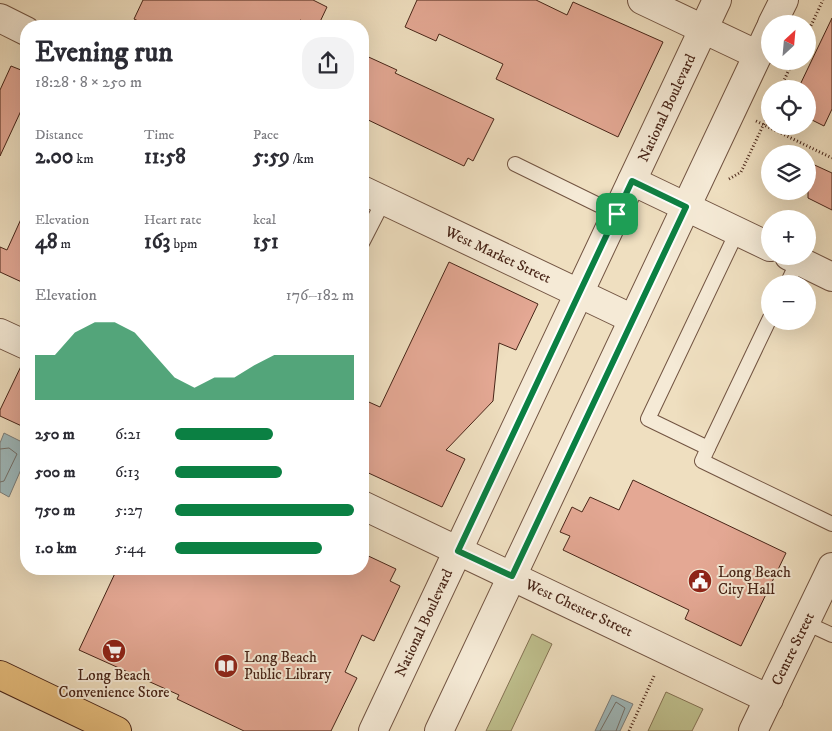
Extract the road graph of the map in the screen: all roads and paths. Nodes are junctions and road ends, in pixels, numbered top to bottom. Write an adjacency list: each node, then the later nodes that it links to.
1 (642, 0): 9 (street)
2 (717, 0): 9 (street, National Boulevard)
3 (784, 0): 5 (street)
4 (823, 0): 6 (path)
5 (776, 15)
6 (816, 15)
7 (0, 18): 8 (street)
8 (20, 28)
9 (704, 30): 11 (street); 19 (street, National Boulevard)
10 (761, 48): 11 (street)
11 (758, 55): 12 (street)
12 (732, 111): 13 (path); 22 (street)
13 (761, 124)
14 (761, 129): 20 (path)
15 (784, 135): 17 (path)
16 (832, 151): 17 (path)
17 (831, 157)
18 (515, 164): 24 (lane)
19 (632, 181): 22 (street); 24 (street, National Boulevard)
20 (726, 182)
21 (373, 195): 23 (lane); 29 (street, West Market Street)
22 (686, 207): 25 (street); 30 (street)
23 (369, 212)
24 (617, 214): 29 (street, National Boulevard)
25 (737, 232): 26 (street); 34 (lane)
26 (761, 243)
27 (791, 267): 28 (street)
28 (832, 277)
29 (579, 293): 30 (street, West Market Street); 37 (street, National Boulevard)
30 (633, 319): 39 (street)
31 (764, 330): 34 (lane)
32 (0, 332): 33 (street)
33 (20, 342)
34 (708, 448): 36 (lane)
35 (369, 508): 37 (street, West Chester Street)
36 (832, 524)
37 (458, 551): 39 (street, West Chester Street); 46 (street, National Boulevard)
38 (832, 567): 40 (street, Centre Street)
39 (512, 576): 44 (street, West Chester Street); 47 (street)
40 (806, 622): 41 (lane); 44 (street, Centre Street)
41 (832, 635)
42 (0, 675): 45 (highway)
43 (654, 676): 48 (path)
44 (769, 699): 49 (street, Centre Street)
45 (117, 731)
46 (373, 731)
47 (439, 731)
48 (628, 731)
49 (753, 731)

